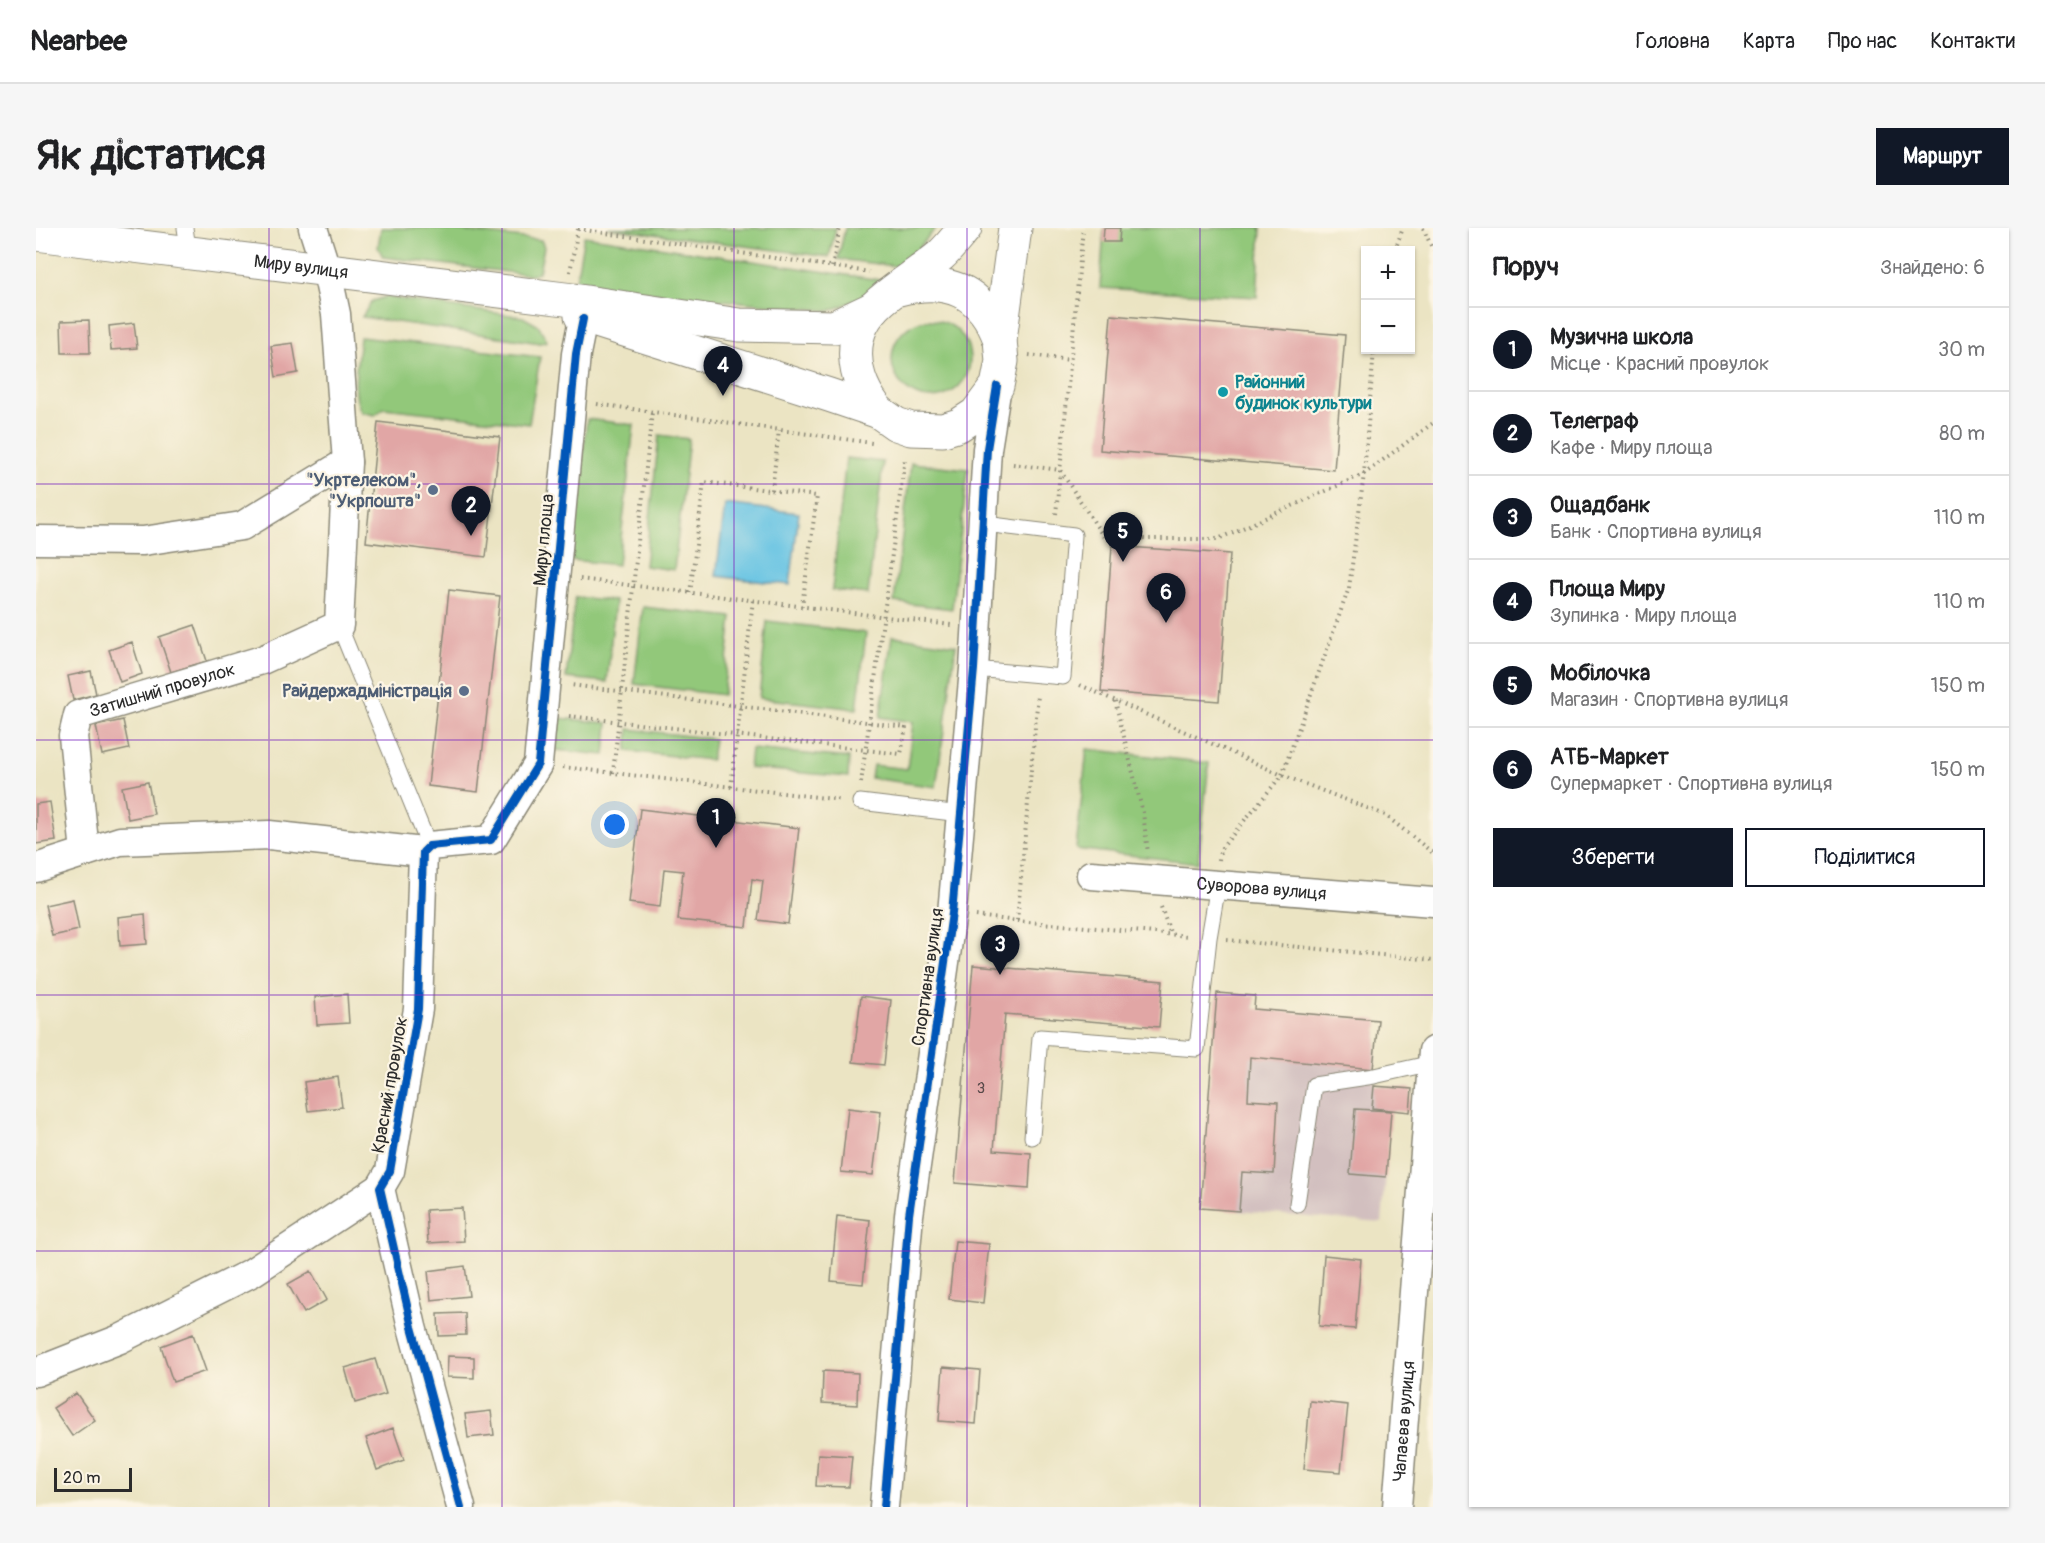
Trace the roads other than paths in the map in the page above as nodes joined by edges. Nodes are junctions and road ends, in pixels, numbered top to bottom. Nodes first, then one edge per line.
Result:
1 (313, 228) edge
2 (965, 228) edge
3 (1015, 228) edge
4 (36, 234) edge
5 (187, 241) edge
6 (327, 272) junction
7 (896, 291) junction
8 (574, 309) junction
9 (1001, 346) junction
10 (997, 386) junction
11 (879, 412) junction
12 (946, 429) junction
13 (987, 455) junction
14 (347, 462) junction
15 (985, 524) junction
16 (36, 540) edge
17 (339, 625) junction
18 (974, 669) junction
19 (860, 802) road end
20 (961, 814) junction
21 (426, 849) junction
22 (85, 852) junction
23 (36, 868) edge
24 (1091, 875) dead end
25 (1218, 885) junction
26 (1433, 902) edge
27 (1433, 1057) edge
28 (1032, 1137) dead end
29 (380, 1188) junction
30 (1297, 1204) dead end
31 (36, 1372) edge
32 (461, 1507) edge
33 (885, 1507) edge
34 (1397, 1507) edge

1 - 6 street
2 - 7 street
3 - 9 street
4 - 5 street, Миру вулиця
5 - 6 street, Миру вулиця
6 - 8 street, Миру вулиця
6 - 14 street
7 - 8 street
7 - 9 street
7 - 11 street
8 - 11 street
8 - 21 street, Миру площа
9 - 10 street
10 - 12 street
10 - 13 street, Спортивна вулиця
11 - 12 street
12 - 13 street
13 - 15 street, Спортивна вулиця
14 - 16 street
14 - 17 street
15 - 18 street, Спортивна вулиця
15 - 18 lane
17 - 21 lane
17 - 22 street, Затишний провулок
18 - 20 street, Спортивна вулиця
19 - 20 lane
20 - 33 street, Спортивна вулиця
21 - 22 street
21 - 29 street, Красний провулок
22 - 23 street
24 - 25 street, Суворова вулиця
25 - 26 street, Суворова вулиця
25 - 28 lane
27 - 30 lane
27 - 34 street, Чапаєва вулиця
29 - 31 street
29 - 32 street

